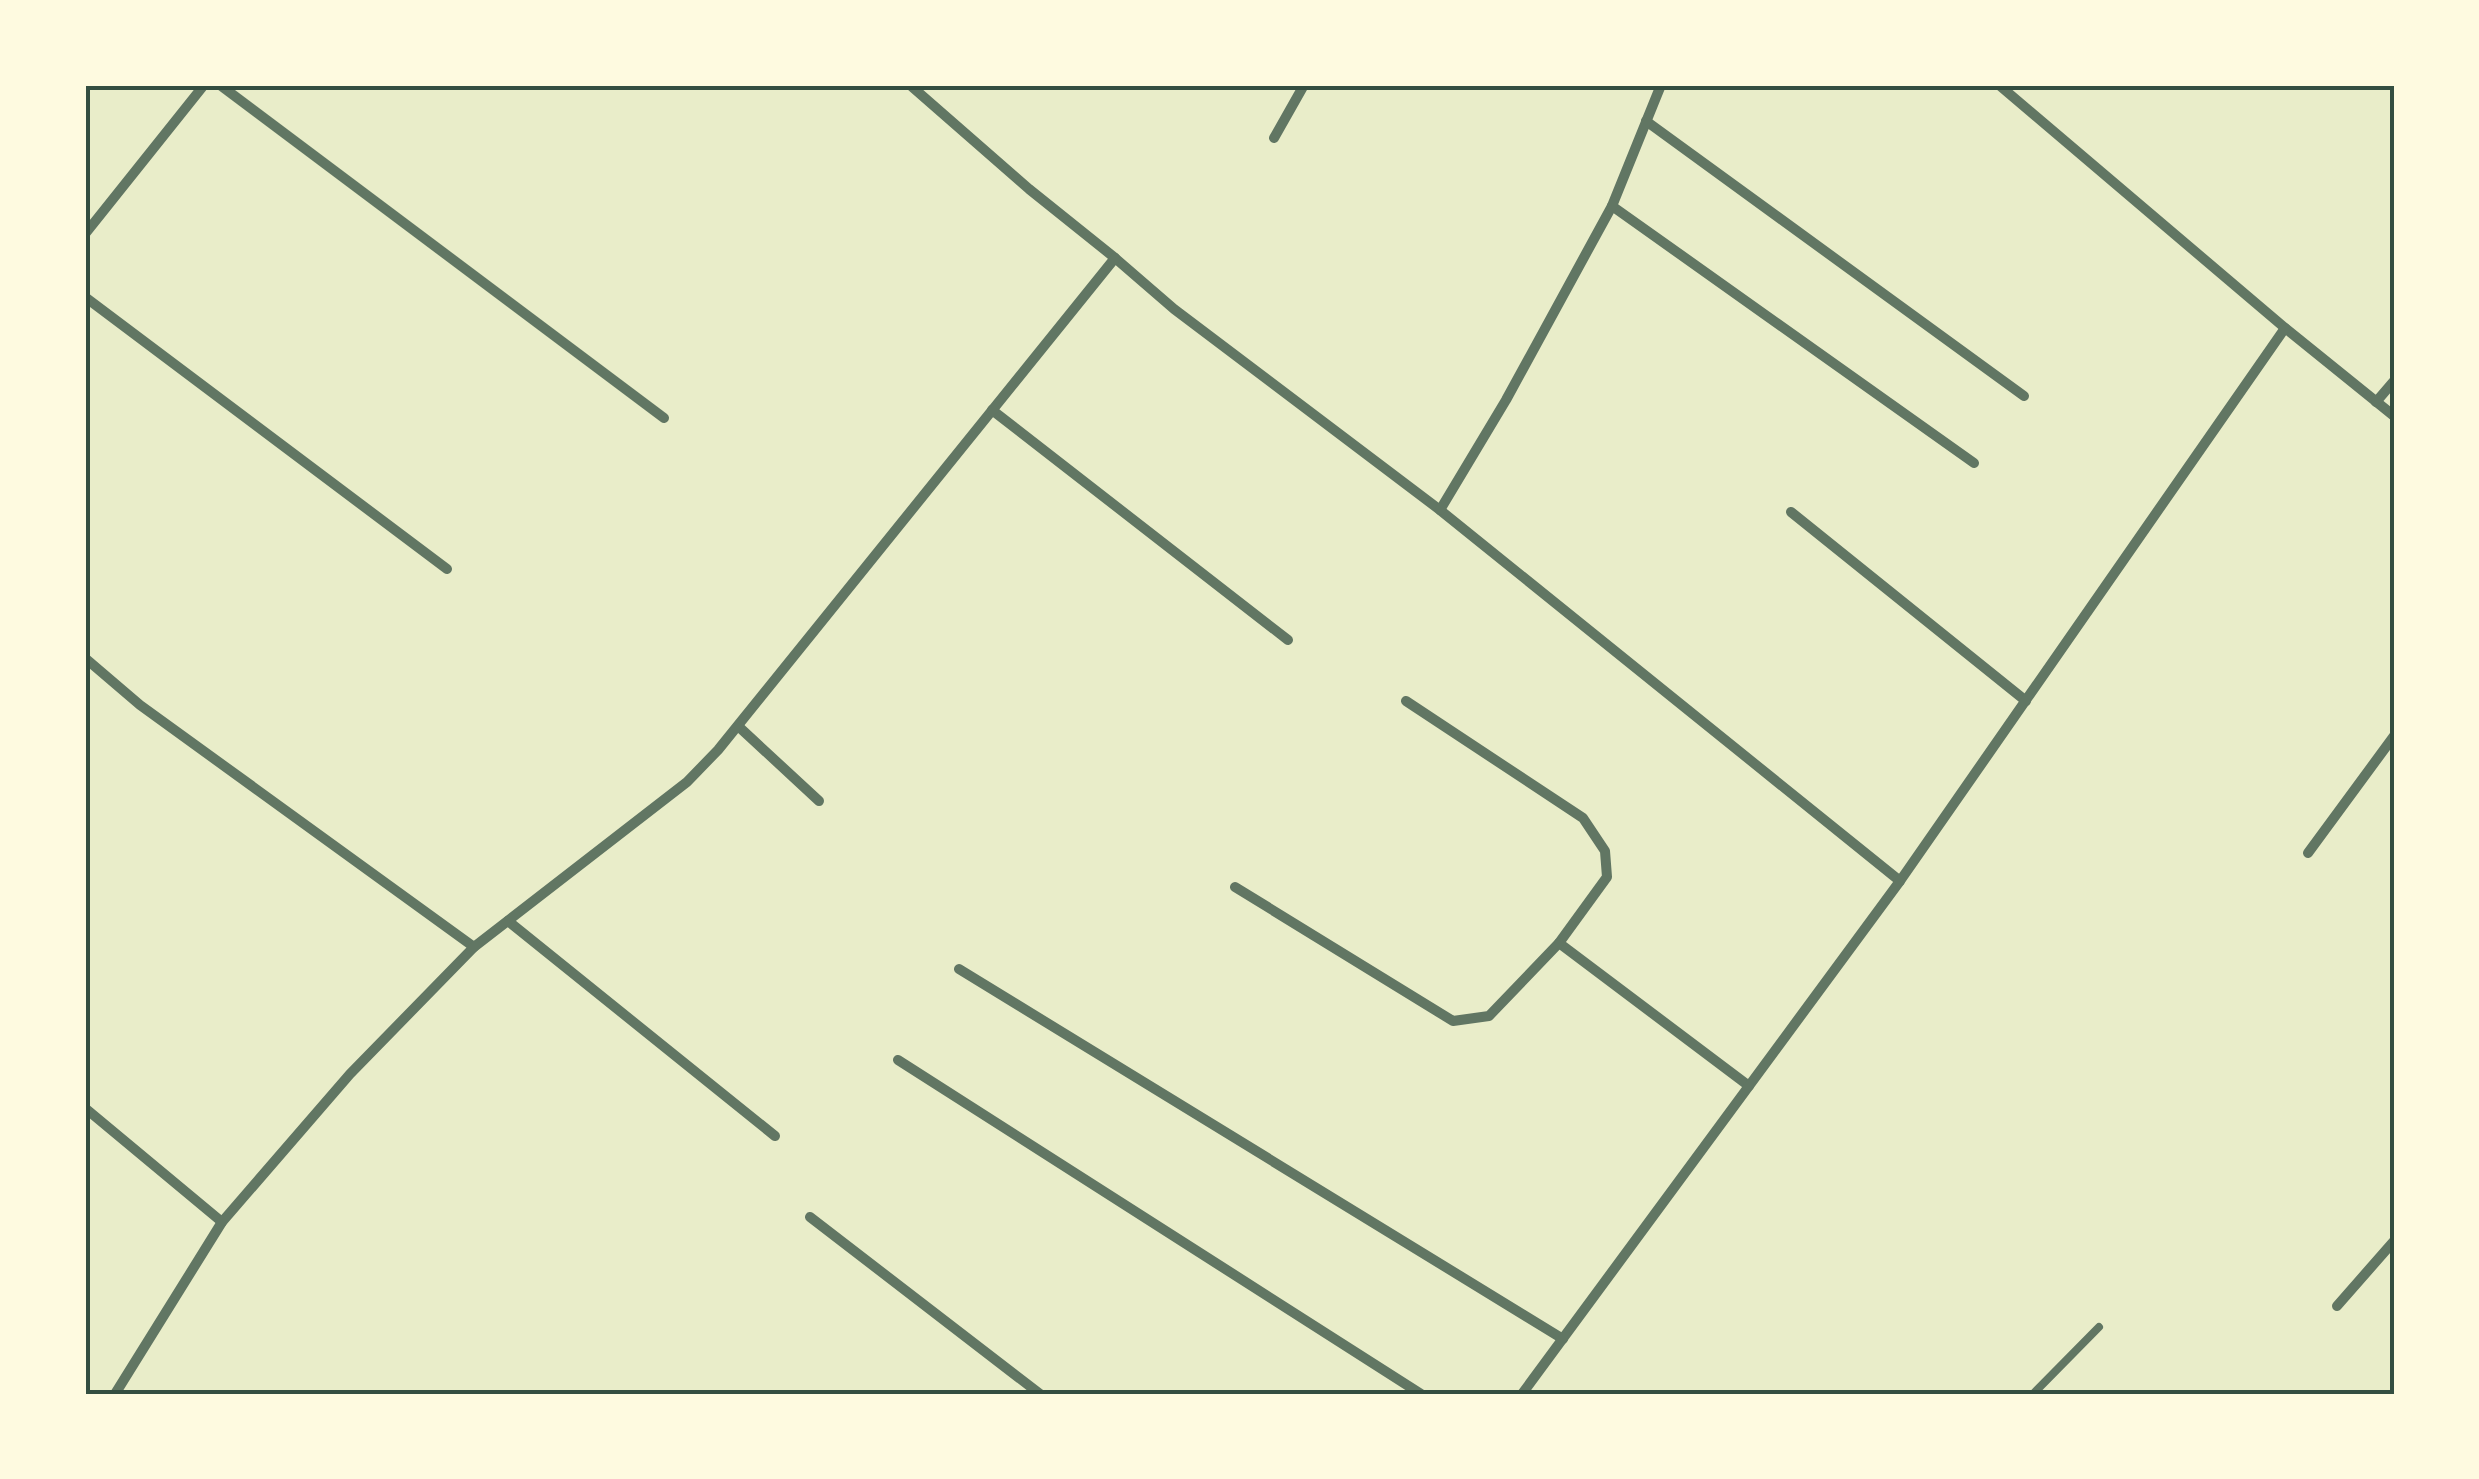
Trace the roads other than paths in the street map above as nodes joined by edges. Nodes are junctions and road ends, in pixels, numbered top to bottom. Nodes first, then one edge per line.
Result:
1 (204, 85) edge
2 (220, 85) edge
3 (910, 85) edge
4 (1304, 85) edge
5 (1661, 85) edge
6 (1999, 85) edge
7 (1646, 121) junction
8 (1274, 138) dead end
9 (1612, 206) junction
10 (85, 234) edge
11 (1115, 258) junction
12 (85, 297) edge
13 (2285, 328) junction
14 (2394, 381) edge
15 (2024, 396) dead end
16 (2376, 402) junction
17 (992, 410) junction
18 (2394, 416) edge
19 (664, 418) dead end
20 (1974, 463) dead end
21 (1440, 510) junction
22 (1790, 512) dead end
23 (447, 569) dead end
24 (1288, 640) dead end
25 (85, 658) edge
26 (2026, 700) junction
27 (1406, 701) dead end
28 (738, 726) junction
29 (2394, 736) edge
30 (819, 801) dead end
31 (2308, 852) dead end
32 (1900, 881) junction
33 (1234, 886) dead end
34 (508, 921) junction
35 (1559, 943) junction
36 (474, 946) junction
37 (959, 969) dead end
38 (898, 1060) dead end
39 (1750, 1086) junction
40 (85, 1108) edge
41 (775, 1136) dead end
42 (810, 1217) dead end
43 (222, 1222) junction
44 (2394, 1241) edge
45 (2337, 1306) dead end
46 (2099, 1327) dead end
47 (1563, 1339) junction
48 (115, 1394) edge
49 (1040, 1394) edge
50 (1420, 1394) edge
51 (1522, 1394) edge
52 (2033, 1394) edge

1 - 10 street
2 - 19 street
3 - 11 street
4 - 8 street
5 - 7 street
6 - 13 street
7 - 9 street
7 - 15 street
9 - 20 street
9 - 21 street
11 - 17 street
11 - 21 street
12 - 23 street
13 - 16 street
13 - 26 street
14 - 16 street
16 - 18 street
17 - 24 street
17 - 28 street
21 - 32 street
22 - 26 street
25 - 36 street
26 - 32 street
27 - 35 street
28 - 30 street
28 - 34 street
29 - 31 street
32 - 39 street
33 - 35 street
34 - 36 street
34 - 41 street
35 - 39 street
36 - 43 street
37 - 47 street
38 - 50 street
39 - 47 street
40 - 43 street
42 - 49 street
43 - 48 street
44 - 45 street
46 - 52 lane
47 - 51 street

